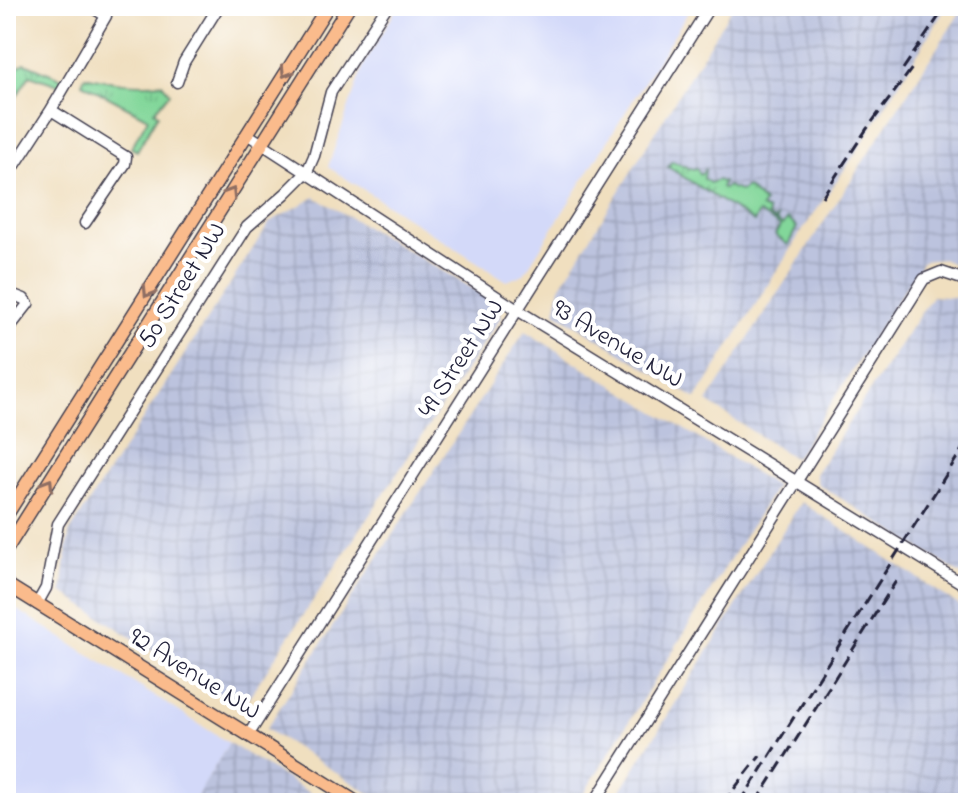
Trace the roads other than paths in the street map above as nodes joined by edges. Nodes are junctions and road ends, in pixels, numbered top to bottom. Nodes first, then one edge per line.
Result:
1 (11, 6) edge
2 (90, 6) edge
3 (219, 6) edge
4 (328, 6) edge
5 (349, 6) edge
6 (387, 6) edge
7 (710, 6) edge
8 (6, 14) edge
9 (177, 82) dead end
10 (51, 110) junction
11 (247, 134) junction
12 (262, 144) junction
13 (307, 172) junction
14 (6, 179) edge
15 (85, 223) dead end
16 (968, 281) edge
17 (6, 292) edge
18 (519, 311) junction
19 (6, 332) edge
20 (796, 480) junction
21 (6, 516) edge
22 (6, 550) edge
23 (6, 584) edge
24 (968, 587) edge
25 (6, 595) edge
26 (33, 602) junction
27 (249, 734) junction
28 (358, 803) edge
29 (594, 803) edge

1 - 8 street
2 - 10 street
3 - 9 street
4 -> 11 main road, 50 Street NW
5 - 12 main road, 50 Street NW
6 - 13 street, 50 Street NW
7 - 18 street, 49 Street NW
10 - 14 street
10 - 15 street
11 - 12 street, 93 Avenue NW
11 -> 21 main road, 50 Street NW
12 - 13 street, 93 Avenue NW
22 -> 12 main road, 50 Street NW
13 - 18 street, 93 Avenue NW
13 - 26 street, 50 Street NW
16 - 20 street
17 - 19 street
18 - 20 street, 93 Avenue NW
18 - 27 street, 49 Street NW
20 - 24 street, 93 Avenue NW
20 - 29 street
23 - 26 main road, 92 Avenue NW
25 - 26 main road
26 - 27 main road, 92 Avenue NW
27 - 28 main road, 92 Avenue NW

